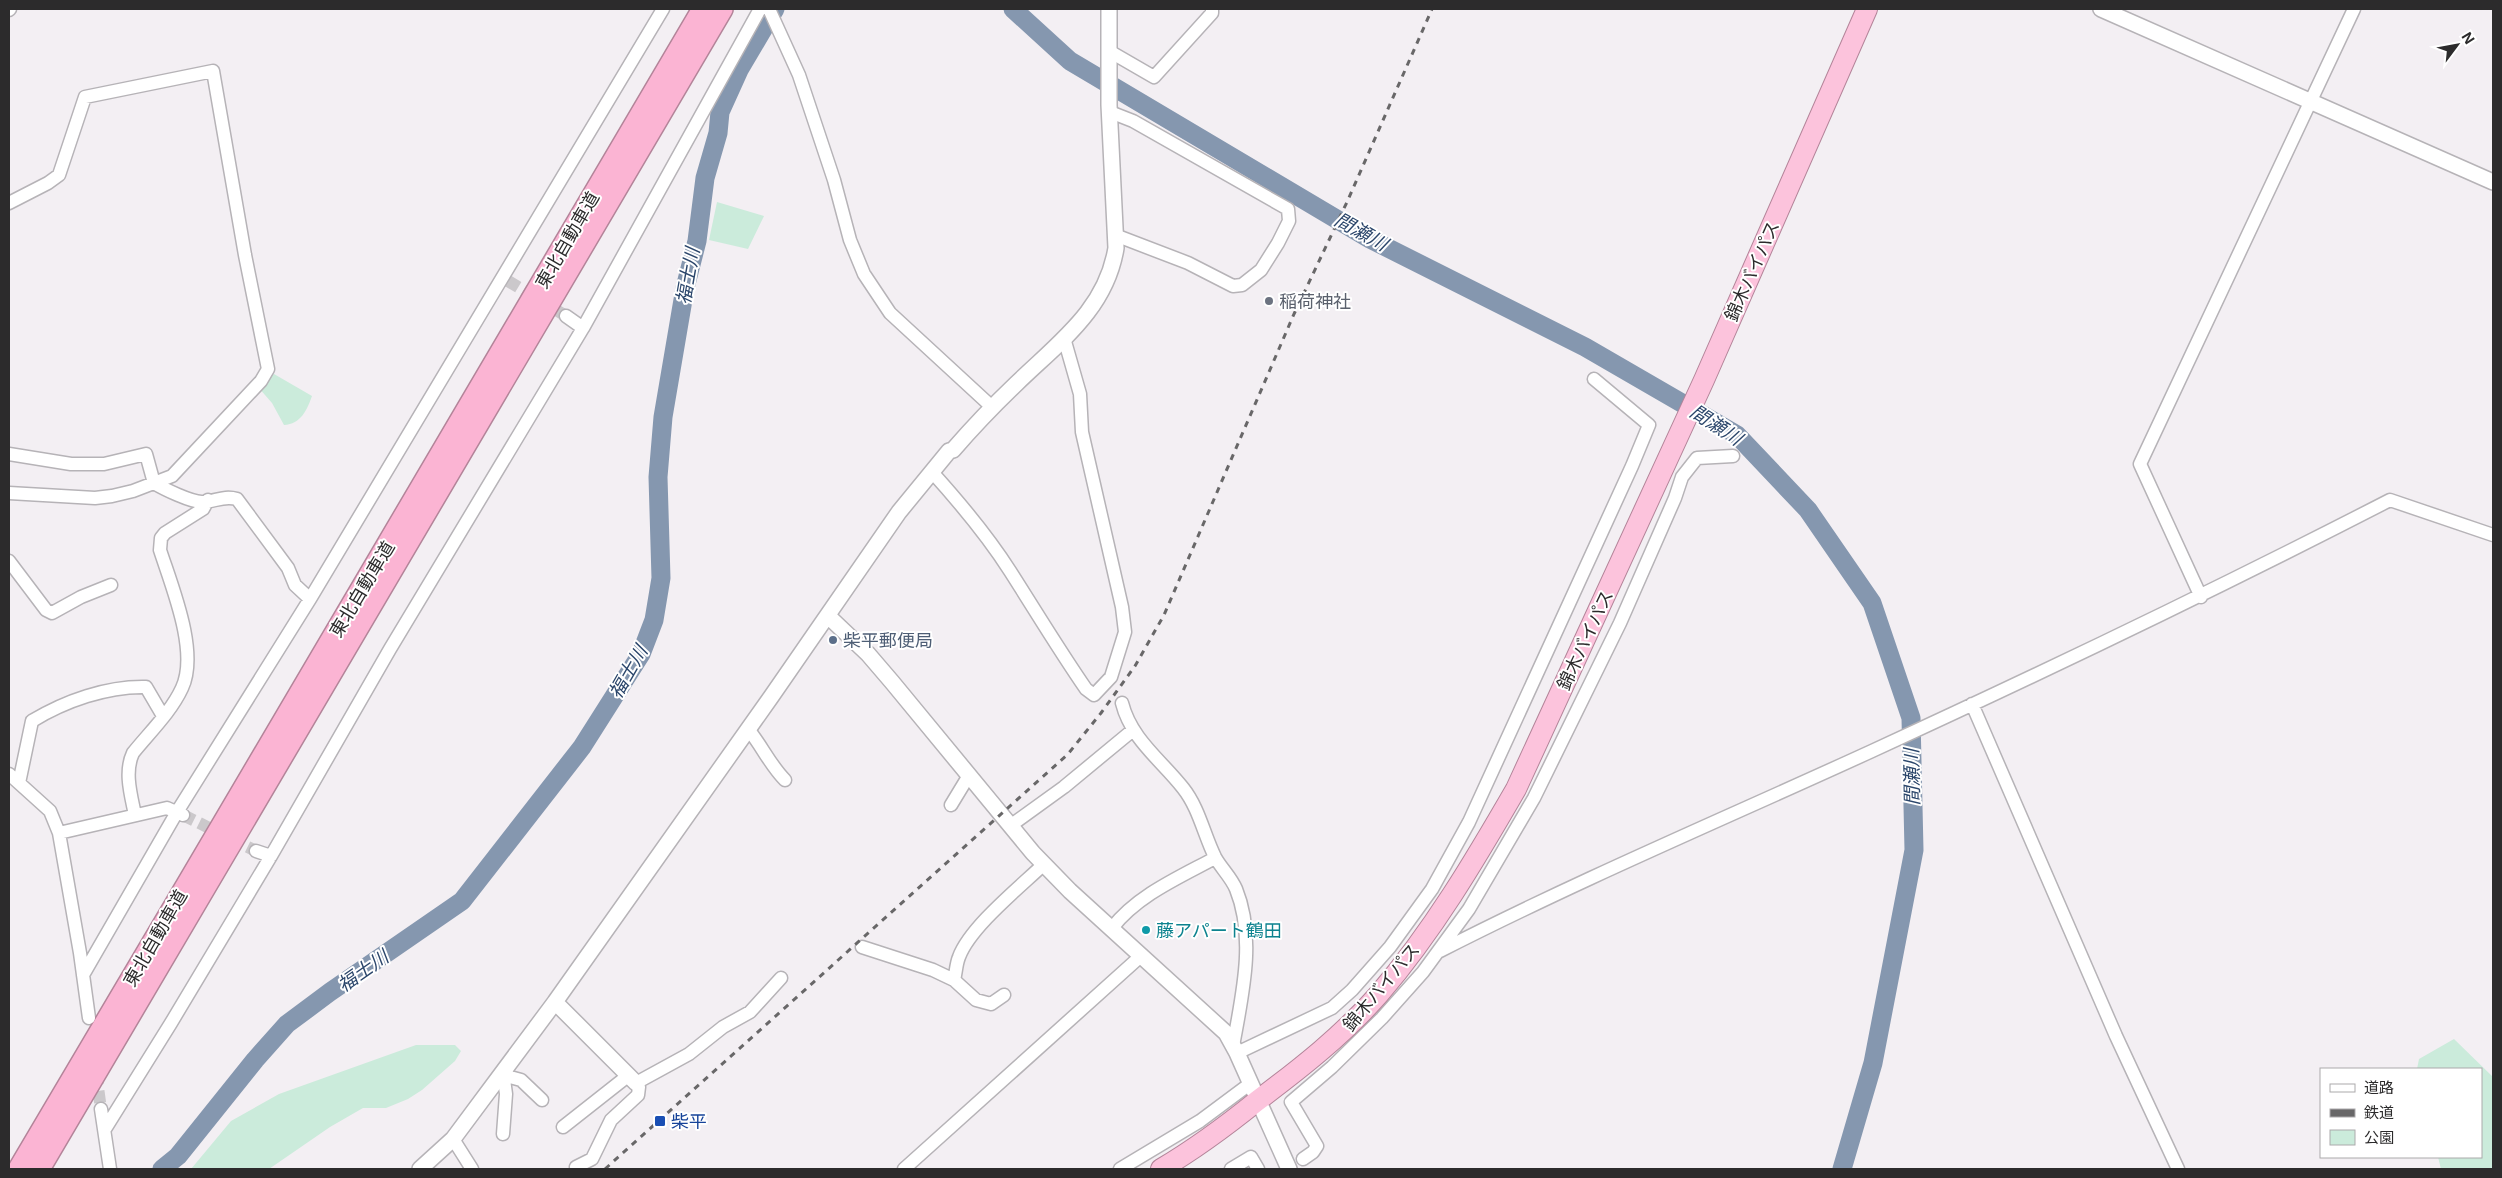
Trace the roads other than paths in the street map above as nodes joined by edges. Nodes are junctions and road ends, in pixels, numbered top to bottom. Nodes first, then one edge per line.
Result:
1 (663, 9) edge
2 (702, 9) edge
3 (722, 9) edge
4 (760, 9) edge
5 (769, 9) edge
6 (1109, 9) edge
7 (1212, 9) edge
8 (1868, 9) edge
9 (2101, 9) edge
10 (2354, 9) edge
11 (1108, 57) junction
12 (2310, 101) junction
13 (1110, 109) junction
14 (2493, 182) edge
15 (9, 203) edge
16 (1115, 235) junction
17 (566, 316) tunnel mouth
18 (583, 328) junction
19 (1064, 338) junction
20 (1594, 379) dead end
21 (992, 406) junction
22 (9, 454) edge
23 (1733, 456) dead end
24 (932, 472) junction
25 (154, 483) junction
26 (9, 493) edge
27 (208, 500) junction
28 (2493, 535) edge
29 (9, 561) edge
30 (111, 585) dead end
31 (2201, 597) junction
32 (310, 599) junction
33 (828, 616) junction
34 (1122, 703) dead end
35 (1972, 704) junction
36 (163, 716) junction
37 (748, 730) junction
38 (1133, 730) junction
39 (9, 774) edge
40 (968, 777) junction
41 (785, 780) dead end
42 (19, 782) junction
43 (951, 805) dead end
44 (180, 813) junction
45 (135, 815) junction
46 (1010, 826) junction
47 (59, 833) junction
48 (256, 851) tunnel mouth
49 (272, 856) junction
50 (1215, 858) junction
51 (1044, 864) junction
52 (1112, 928) junction
53 (862, 947) dead end
54 (1440, 950) junction
55 (1142, 955) junction
56 (83, 975) junction
57 (780, 978) dead end
58 (954, 980) junction
59 (1004, 995) dead end
60 (555, 1002) junction
61 (89, 1018) dead end
62 (1235, 1050) junction
63 (503, 1072) junction
64 (633, 1079) junction
65 (1255, 1092) junction
66 (542, 1100) dead end
67 (101, 1109) tunnel mouth
68 (563, 1127) dead end
69 (105, 1129) junction
70 (503, 1134) dead end
71 (453, 1139) junction
72 (1303, 1159) dead end
73 (576, 1167) dead end
74 (20, 1169) edge
75 (39, 1169) edge
76 (110, 1169) edge
77 (420, 1169) edge
78 (472, 1169) edge
79 (904, 1169) edge
80 (1120, 1169) edge
81 (1161, 1169) edge
82 (1231, 1169) edge
83 (1258, 1169) edge
84 (1289, 1169) edge
85 (2178, 1169) edge

1 - 32 street
2 - 74 highway, 東北自動車道
3 - 75 highway, 東北自動車道
4 - 18 street
5 - 21 street
6 - 11 street
7 - 11 street
8 - 65 highway, 錦木バイパス
9 - 12 street
10 - 12 street
11 - 13 street
12 - 14 street
12 - 31 street
13 - 16 street
13 - 16 street
15 - 25 street
16 - 19 street
17 - 18 street
18 - 49 street
19 - 21 street
19 - 24 street
20 - 62 street
21 - 24 street
22 - 25 street
23 - 54 street
24 - 33 street
25 - 26 street
25 - 27 street
27 - 32 street
27 - 36 street
28 - 31 street
29 - 30 street
31 - 35 street
32 - 44 street
33 - 37 street
33 - 40 street
34 - 38 street
35 - 54 street
35 - 85 street
36 - 42 street
36 - 45 street
37 - 41 street
37 - 60 street
38 - 46 street
38 - 50 street
39 - 42 street
40 - 43 street
40 - 46 street
42 - 47 street
44 - 45 street
44 - 56 street
45 - 47 street
46 - 51 street
47 - 56 street
48 - 49 street
49 - 69 street
50 - 52 street
50 - 62 street
51 - 52 street
51 - 58 street
52 - 55 street
53 - 58 street
54 - 72 street
55 - 62 street
55 - 79 street
56 - 61 street
57 - 64 street
58 - 59 street
60 - 63 street
60 - 64 street
62 - 65 street
63 - 66 street
63 - 70 street
63 - 71 street
64 - 68 street
64 - 73 street
65 - 80 street
65 - 81 highway, 錦木バイパス
65 - 84 street
67 - 69 street
69 - 76 street
71 - 77 street
71 - 78 street
82 - 83 street

